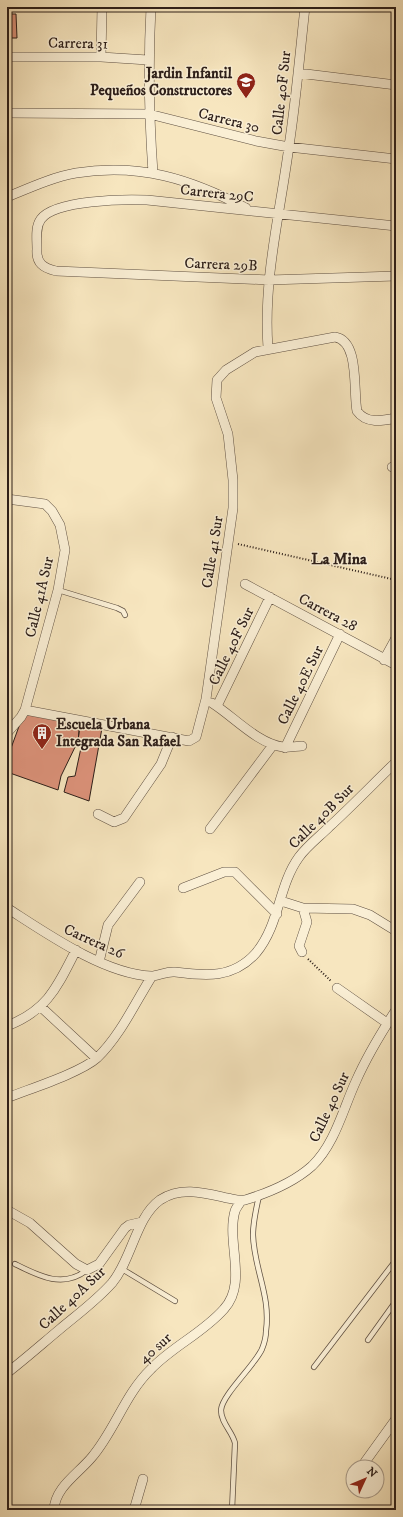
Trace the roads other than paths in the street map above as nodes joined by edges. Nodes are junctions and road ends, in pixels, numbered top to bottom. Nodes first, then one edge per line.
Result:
1 (102, 7) edge
2 (151, 7) edge
3 (305, 7) edge
4 (7, 57) edge
5 (101, 57) junction
6 (148, 60) junction
7 (298, 73) junction
8 (396, 85) edge
9 (7, 113) edge
10 (149, 114) junction
11 (289, 147) junction
12 (396, 158) edge
13 (153, 173) junction
14 (7, 197) edge
15 (251, 210) junction
16 (277, 214) junction
17 (396, 226) edge
18 (45, 268) joint
19 (396, 276) edge
20 (269, 280) junction
21 (268, 348) junction
22 (396, 418) edge
23 (7, 499) edge
24 (245, 584) dead end
25 (58, 590) junction
26 (270, 597) junction
27 (125, 615) dead end
28 (340, 634) junction
29 (396, 638) edge
30 (384, 660) junction
31 (396, 665) edge
32 (206, 699) junction
33 (217, 706) junction
34 (24, 710) junction
35 (7, 733) edge
36 (172, 737) junction
37 (273, 744) junction
38 (302, 746) dead end
39 (285, 748) junction
40 (396, 762) edge
41 (98, 814) dead end
42 (210, 829) dead end
43 (140, 882) dead end
44 (183, 888) dead end
45 (281, 901) junction
46 (7, 908) edge
47 (303, 908) junction
48 (277, 914) junction
49 (396, 931) edge
50 (76, 950) junction
51 (302, 952) road end
52 (246, 961) joint
53 (99, 962) junction
54 (152, 976) junction
55 (337, 988) road end
56 (41, 1007) junction
57 (396, 1010) edge
58 (387, 1024) junction
59 (7, 1026) edge
60 (96, 1058) junction
61 (7, 1098) edge
62 (259, 1196) junction
63 (241, 1201) junction
64 (7, 1210) edge
65 (142, 1222) junction
66 (396, 1260) edge
67 (15, 1264) dead end
68 (122, 1269) junction
69 (87, 1270) junction
70 (175, 1300) dead end
71 (396, 1301) edge
72 (368, 1340) dead end
73 (314, 1368) dead end
74 (7, 1374) edge
75 (396, 1419) edge
76 (368, 1459) edge
77 (143, 1479) dead end
78 (54, 1510) edge
79 (134, 1510) edge
80 (232, 1510) edge

1 - 5 street
2 - 6 street
3 - 7 street, Calle 40F Sur
4 - 5 street, Carrera 31
5 - 6 street, Carrera 31
6 - 10 street
7 - 8 street
7 - 11 street, Calle 40F Sur
9 - 10 street, Carrera 30
10 - 11 street, Carrera 30
10 - 13 street
11 - 12 street, Carrera 30
11 - 16 street, Calle 40F Sur
13 - 14 street
13 - 15 street
15 - 16 street, Carrera 29C
15 - 18 street, Carrera 29C
16 - 17 street, Carrera 29C
16 - 20 street, Calle 40F Sur
18 - 20 street, Carrera 29B
19 - 20 street, Carrera 29B
20 - 21 street, Calle 40F Sur
21 - 22 street
21 - 32 street, Calle 41 Sur
23 - 25 street, Calle 41A Sur
24 - 26 street, Carrera 28
25 - 27 lane
25 - 34 street, Calle 41A Sur
26 - 28 street, Carrera 28
26 - 33 street, Calle 40F Sur
28 - 30 street, Carrera 28
28 - 39 street, Calle 40E Sur
29 - 30 street
30 - 31 street, Carrera 28
32 - 33 street
32 - 36 street, Calle 41 Sur
33 - 37 street
34 - 35 street, Calle 41A Sur
34 - 36 street
36 - 41 street
37 - 39 street
37 - 42 street
38 - 39 street
40 - 45 street, Calle 40B Sur
43 - 53 street
44 - 48 street
45 - 47 street
45 - 48 street, Calle 40B Sur
46 - 50 street, Carrera 26
47 - 49 street
47 - 51 street
48 - 52 street, Calle 40B Sur
50 - 53 street, Carrera 26
50 - 56 street
52 - 54 street, Carrera 26
53 - 54 street, Carrera 26
54 - 60 street
55 - 58 street
56 - 59 street
56 - 60 street
57 - 58 street, Calle 40 Sur
58 - 62 street, Calle 40 Sur
60 - 61 street
62 - 63 street, Calle 40 Sur
62 - 80 lane
63 - 65 street, Calle 40A Sur
63 - 78 street, 40 sur
64 - 69 street
65 - 68 street, Calle 40A Sur
65 - 69 street
66 - 73 lane
67 - 69 lane
68 - 70 lane
68 - 74 street, Calle 40A Sur
71 - 72 lane
75 - 76 street
77 - 79 street

